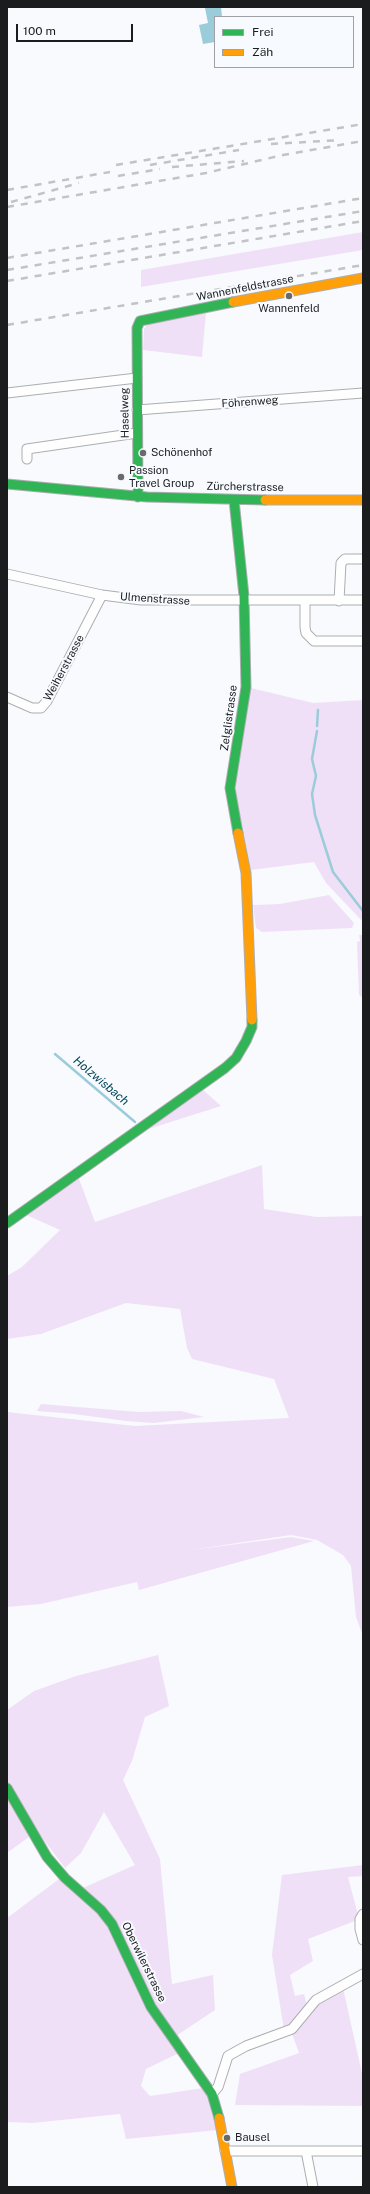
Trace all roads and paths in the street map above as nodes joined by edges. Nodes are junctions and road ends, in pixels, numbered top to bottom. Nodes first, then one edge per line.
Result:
1 (363, 278) edge
2 (137, 328) joint
3 (136, 378) junction
4 (7, 393) edge
5 (363, 393) edge
6 (137, 410) junction
7 (137, 433) junction
8 (27, 459) dead end
9 (7, 484) edge
10 (138, 496) junction
11 (234, 500) junction
12 (363, 500) edge
13 (363, 559) edge
14 (7, 574) edge
15 (102, 595) junction
16 (363, 600) edge
17 (244, 601) junction
18 (305, 601) junction
19 (339, 601) junction
20 (363, 641) edge
21 (7, 697) edge
22 (7, 1223) edge
23 (7, 1788) edge
24 (363, 1914) edge
25 (363, 1940) edge
26 (363, 1974) edge
27 (212, 2094) junction
28 (225, 2151) junction
29 (306, 2151) junction
30 (363, 2151) edge
31 (232, 2187) edge
32 (313, 2187) edge

1 - 2 street, Wannenfeldstrasse
2 - 3 street, Haselweg
3 - 4 street
3 - 6 street, Haselweg
5 - 6 street, Föhrenweg
6 - 7 street, Haselweg
7 - 8 street
7 - 10 street, Haselweg
9 - 10 street, Zürcherstrasse
10 - 11 street, Zürcherstrasse
11 - 12 street, Zürcherstrasse
11 - 17 street, Zelglistrasse
13 - 19 street
14 - 15 street, Ulmenstrasse
15 - 17 street, Ulmenstrasse
15 - 21 street, Weiherstrasse
16 - 19 street, Ulmenstrasse
17 - 18 street, Ulmenstrasse
17 - 22 street, Zelglistrasse
18 - 19 street, Ulmenstrasse
18 - 20 street
23 - 27 street, Oberwilerstrasse
24 - 25 street
26 - 27 street
27 - 28 street, Oberwilerstrasse
28 - 29 street
28 - 31 street, Oberwilerstrasse
29 - 30 street
29 - 32 street

